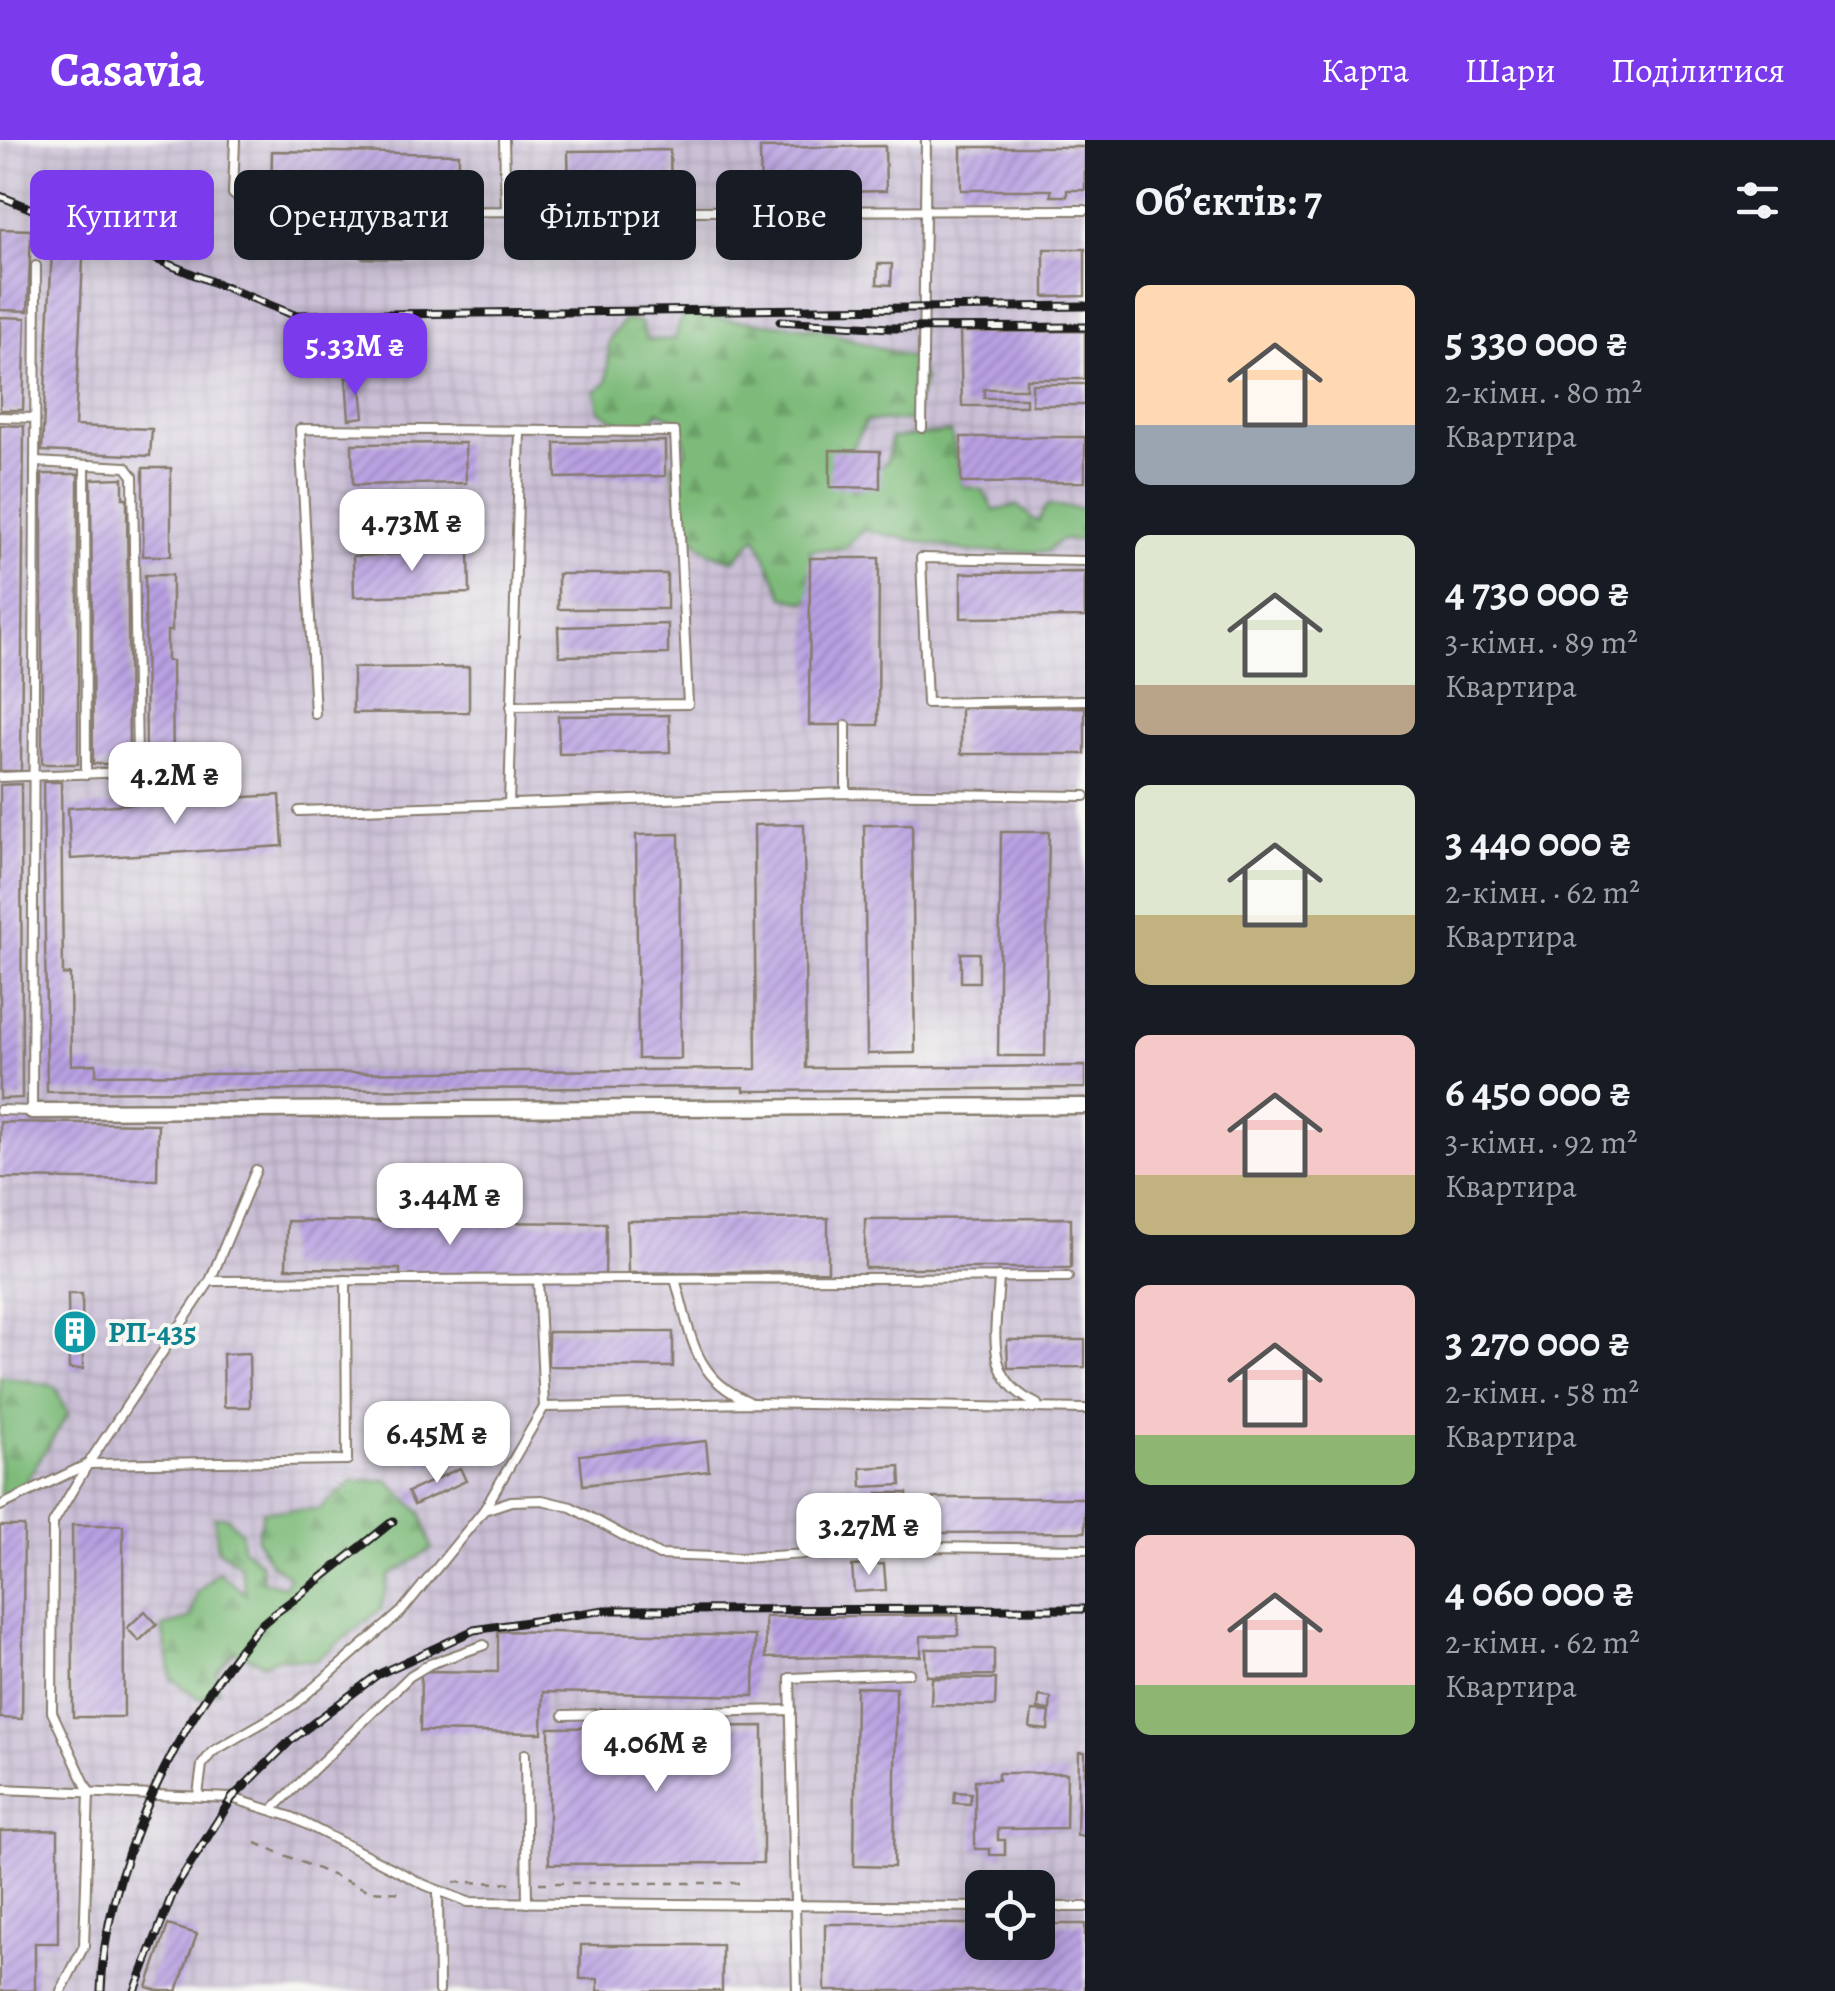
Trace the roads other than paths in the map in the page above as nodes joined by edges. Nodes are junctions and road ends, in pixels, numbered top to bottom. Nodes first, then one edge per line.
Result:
1 (235, 140) edge
2 (504, 140) edge
3 (926, 140) edge
4 (505, 170) edge
5 (926, 210) junction
6 (1085, 210) edge
7 (504, 211) edge
8 (696, 211) edge
9 (36, 266) dead end
10 (0, 417) edge
11 (35, 418) junction
12 (922, 428) dead end
13 (520, 431) junction
14 (35, 462) junction
15 (84, 465) junction
16 (1085, 560) edge
17 (1085, 700) edge
18 (511, 706) junction
19 (315, 714) dead end
20 (846, 725) dead end
21 (86, 774) junction
22 (33, 776) junction
23 (0, 777) edge
24 (846, 793) junction
25 (1085, 796) edge
26 (508, 804) junction
27 (299, 811) dead end
28 (1085, 1106) edge
29 (0, 1110) edge
30 (32, 1111) junction
31 (256, 1170) dead end
32 (999, 1277) junction
33 (1068, 1277) dead end
34 (538, 1279) junction
35 (675, 1279) junction
36 (346, 1280) junction
37 (210, 1281) junction
38 (752, 1403) junction
39 (1041, 1406) junction
40 (544, 1408) junction
41 (1085, 1409) edge
42 (88, 1464) junction
43 (0, 1506) edge
44 (484, 1510) junction
45 (1085, 1549) edge
46 (484, 1645) dead end
47 (909, 1673) dead end
48 (791, 1710) junction
49 (564, 1716) dead end
50 (525, 1754) dead end
51 (0, 1789) edge
52 (88, 1792) junction
53 (198, 1795) junction
54 (273, 1808) junction
55 (439, 1887) junction
56 (527, 1903) junction
57 (794, 1906) junction
58 (965, 1907) edge
59 (1055, 1907) edge
60 (1085, 1907) edge
61 (62, 1991) edge
62 (440, 1991) edge
63 (797, 1991) edge

1 - 7 lane
2 - 4 lane
3 - 5 lane
5 - 6 lane
5 - 8 lane
5 - 12 lane
9 - 11 lane
10 - 11 lane
11 - 14 lane
13 - 18 lane
13 - 18 lane
13 - 19 lane
14 - 15 lane
14 - 22 lane
15 - 21 lane
15 - 21 lane
16 - 17 lane
18 - 26 lane
20 - 24 lane
21 - 22 lane
22 - 23 lane
22 - 30 lane
24 - 25 lane
24 - 26 lane
26 - 27 lane
28 - 30 street
29 - 30 lane
31 - 37 lane
32 - 33 lane
32 - 35 lane
32 - 39 lane
34 - 35 lane
34 - 36 lane
34 - 40 lane
35 - 38 lane
36 - 37 lane
36 - 42 lane
37 - 42 lane
38 - 39 lane
38 - 40 lane
39 - 41 lane
40 - 44 lane
42 - 43 lane
42 - 52 lane
44 - 45 lane
44 - 53 lane
46 - 54 lane
47 - 48 lane
48 - 49 lane
48 - 57 lane
50 - 56 lane
51 - 52 lane
52 - 53 lane
52 - 61 lane
53 - 54 lane
54 - 55 lane
55 - 56 lane
55 - 62 lane
56 - 57 lane
57 - 58 lane
57 - 63 lane
59 - 60 lane

